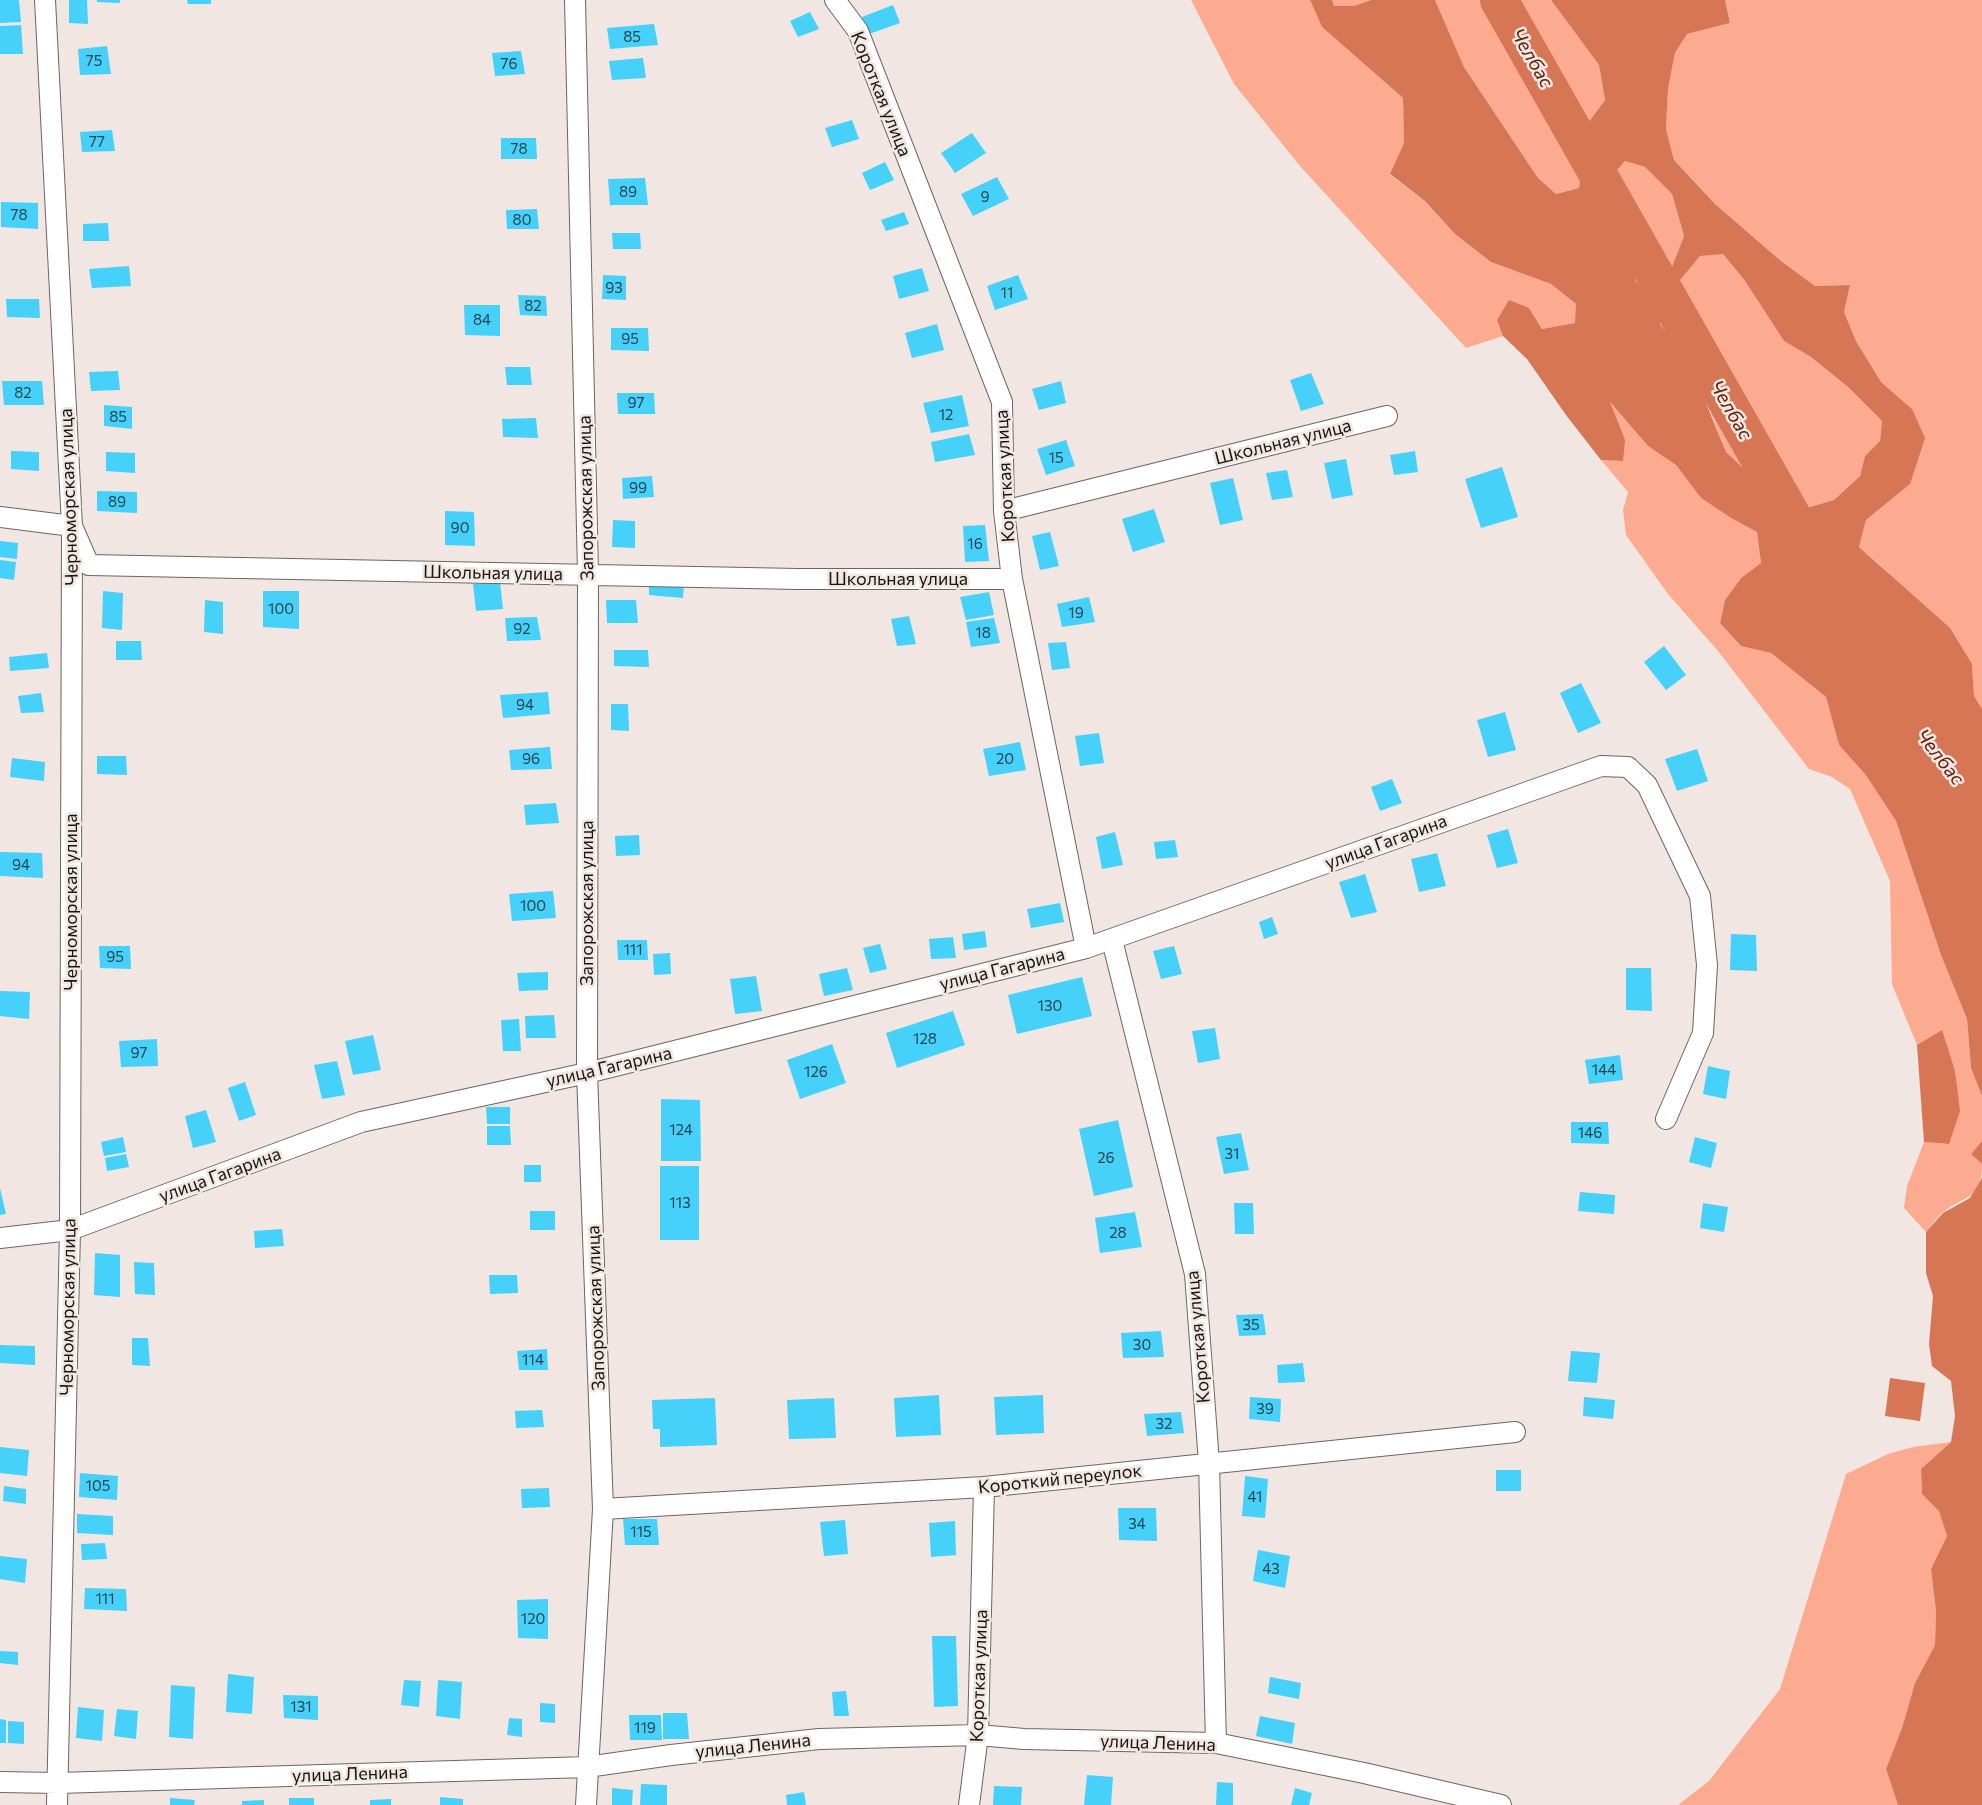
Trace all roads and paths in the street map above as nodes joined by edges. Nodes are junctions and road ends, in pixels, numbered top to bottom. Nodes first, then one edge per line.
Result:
1 (45, 0) edge
2 (576, 0) edge
3 (835, 0) edge
4 (1387, 416) dead end
5 (1004, 511) junction
6 (0, 516) edge
7 (72, 526) junction
8 (588, 574) junction
9 (1012, 579) junction
10 (1112, 940) junction
11 (1086, 948) junction
12 (587, 1073) junction
13 (1666, 1119) dead end
14 (70, 1230) junction
15 (0, 1238) edge
16 (1516, 1432) dead end
17 (1209, 1463) junction
18 (984, 1487) junction
19 (603, 1509) junction
20 (978, 1735) junction
21 (1216, 1743) junction
22 (587, 1767) junction
23 (0, 1782) edge
24 (58, 1782) junction
25 (57, 1805) edge
26 (586, 1805) edge
27 (969, 1805) edge
28 (1501, 1805) edge

1 - 7 street, Черноморская улица
2 - 8 street, Запорожская улица
3 - 5 street, Короткая улица
4 - 5 street, Школьная улица
5 - 9 street, Короткая улица
6 - 7 street
7 - 8 street, Школьная улица
7 - 14 street, Черноморская улица
8 - 9 street, Школьная улица
8 - 12 street, Запорожская улица
9 - 11 street, Короткая улица
10 - 11 street, улица Гагарина
10 - 13 street, улица Гагарина
10 - 17 street, Короткая улица
11 - 12 street, улица Гагарина
12 - 14 street, улица Гагарина
12 - 19 street, Запорожская улица
14 - 15 street, улица Гагарина
14 - 24 street, Черноморская улица
16 - 17 street, Короткий переулок
17 - 18 street, Короткий переулок
17 - 21 street, Короткая улица
18 - 19 street, Короткий переулок
18 - 20 street, Короткая улица
19 - 22 street, Запорожская улица
20 - 21 street, улица Ленина
20 - 22 street, улица Ленина
20 - 27 street, Короткая улица
21 - 28 street, улица Ленина
22 - 24 street, улица Ленина
22 - 26 street, Запорожская улица
23 - 24 street, улица Ленина
24 - 25 street, Черноморская улица

